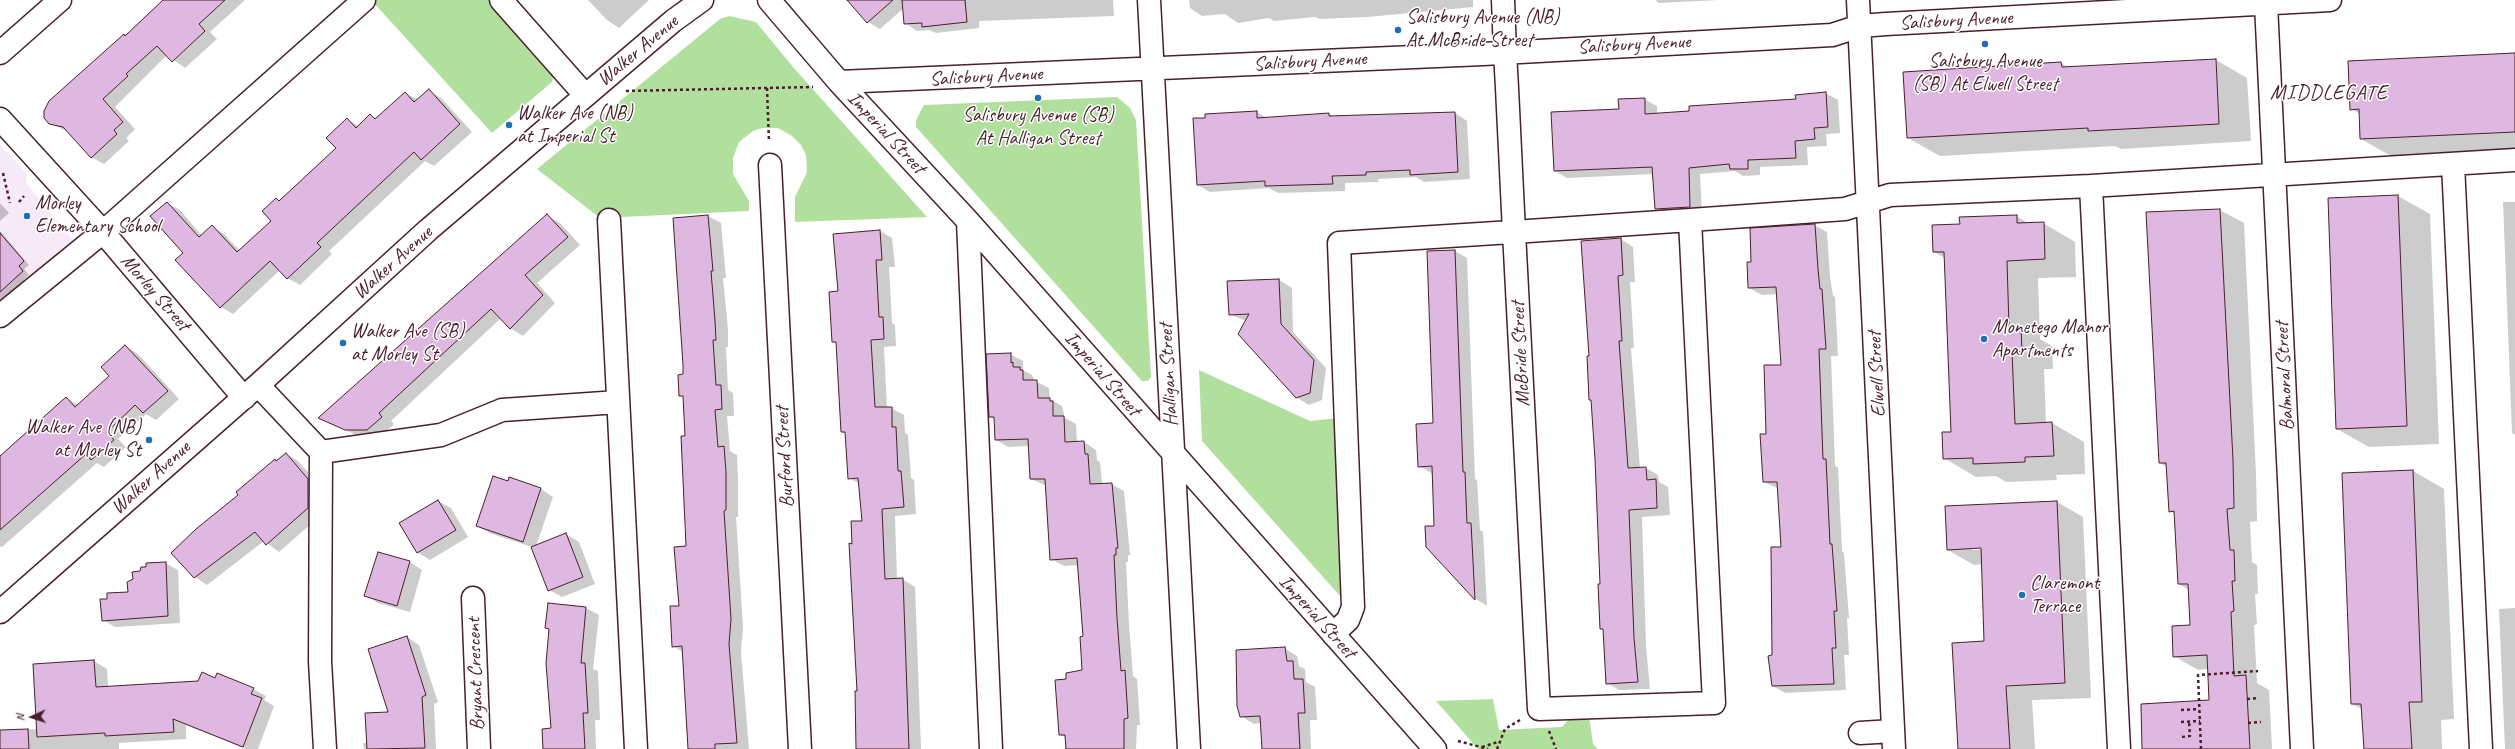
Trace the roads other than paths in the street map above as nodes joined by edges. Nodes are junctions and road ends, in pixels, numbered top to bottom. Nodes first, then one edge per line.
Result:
1 (60, 0) edge
2 (364, 0) edge
3 (501, 0) edge
4 (702, 0) edge
5 (769, 0) edge
6 (1149, 0) edge
7 (1503, 0) edge
8 (1858, 0) edge
9 (2330, 0) edge
10 (2266, 4) junction
11 (2067, 8) edge
12 (1860, 26) junction
13 (1504, 52) junction
14 (0, 53) edge
15 (1153, 69) junction
16 (839, 82) junction
17 (585, 95) junction
18 (0, 119) edge
19 (2515, 160) edge
20 (2453, 164) junction
21 (770, 165) road end
22 (2275, 174) junction
23 (2091, 186) junction
24 (1869, 202) junction
25 (609, 220) dead end
26 (1690, 220) junction
27 (968, 221) junction
28 (102, 232) junction
29 (1514, 232) junction
30 (0, 316) edge
31 (251, 392) junction
32 (618, 402) junction
33 (321, 452) junction
34 (1173, 456) junction
35 (473, 598) dead end
36 (0, 612) edge
37 (1333, 634) junction
38 (1860, 733) dead end
39 (1893, 740) edge
40 (325, 749) edge
41 (479, 749) edge
42 (636, 749) edge
43 (800, 749) edge
44 (991, 749) edge
45 (1189, 749) edge
46 (1435, 749) edge
47 (2119, 749) edge
48 (2302, 749) edge
49 (2481, 749) edge

1 - 14 street
2 - 28 street
3 - 17 street
4 - 17 street, Walker Avenue
5 - 16 street, Imperial Street
6 - 15 street, Halligan Street
7 - 13 street, McBride Street
8 - 12 street, Elwell Street
9 - 10 street, Salisbury Avenue
10 - 11 street, Salisbury Avenue
10 - 22 street, Balmoral Street
11 - 12 street, Salisbury Avenue
12 - 13 street, Salisbury Avenue
12 - 24 street, Elwell Street
13 - 15 street, Salisbury Avenue
13 - 29 street, McBride Street
15 - 16 street, Salisbury Avenue
15 - 34 street, Halligan Street
16 - 27 street, Imperial Street
17 - 31 street, Walker Avenue
18 - 28 street, Morley Street
19 - 20 street
20 - 22 street
20 - 49 street
21 - 43 street, Burford Street
22 - 23 street
22 - 48 street, Balmoral Street
23 - 24 street
23 - 47 street
24 - 26 street
24 - 39 street, Elwell Street
25 - 32 street
26 - 29 street
26 - 29 street, McBride Street
27 - 34 street, Imperial Street
27 - 44 street
28 - 30 street
28 - 31 street, Morley Street
29 - 37 street
31 - 33 street, Morley Street
31 - 36 street, Walker Avenue
32 - 33 street
32 - 42 street
33 - 40 street
34 - 37 street, Imperial Street
34 - 45 street, Halligan Street
35 - 41 street, Bryant Crescent
37 - 46 street, Imperial Street
38 - 39 street

